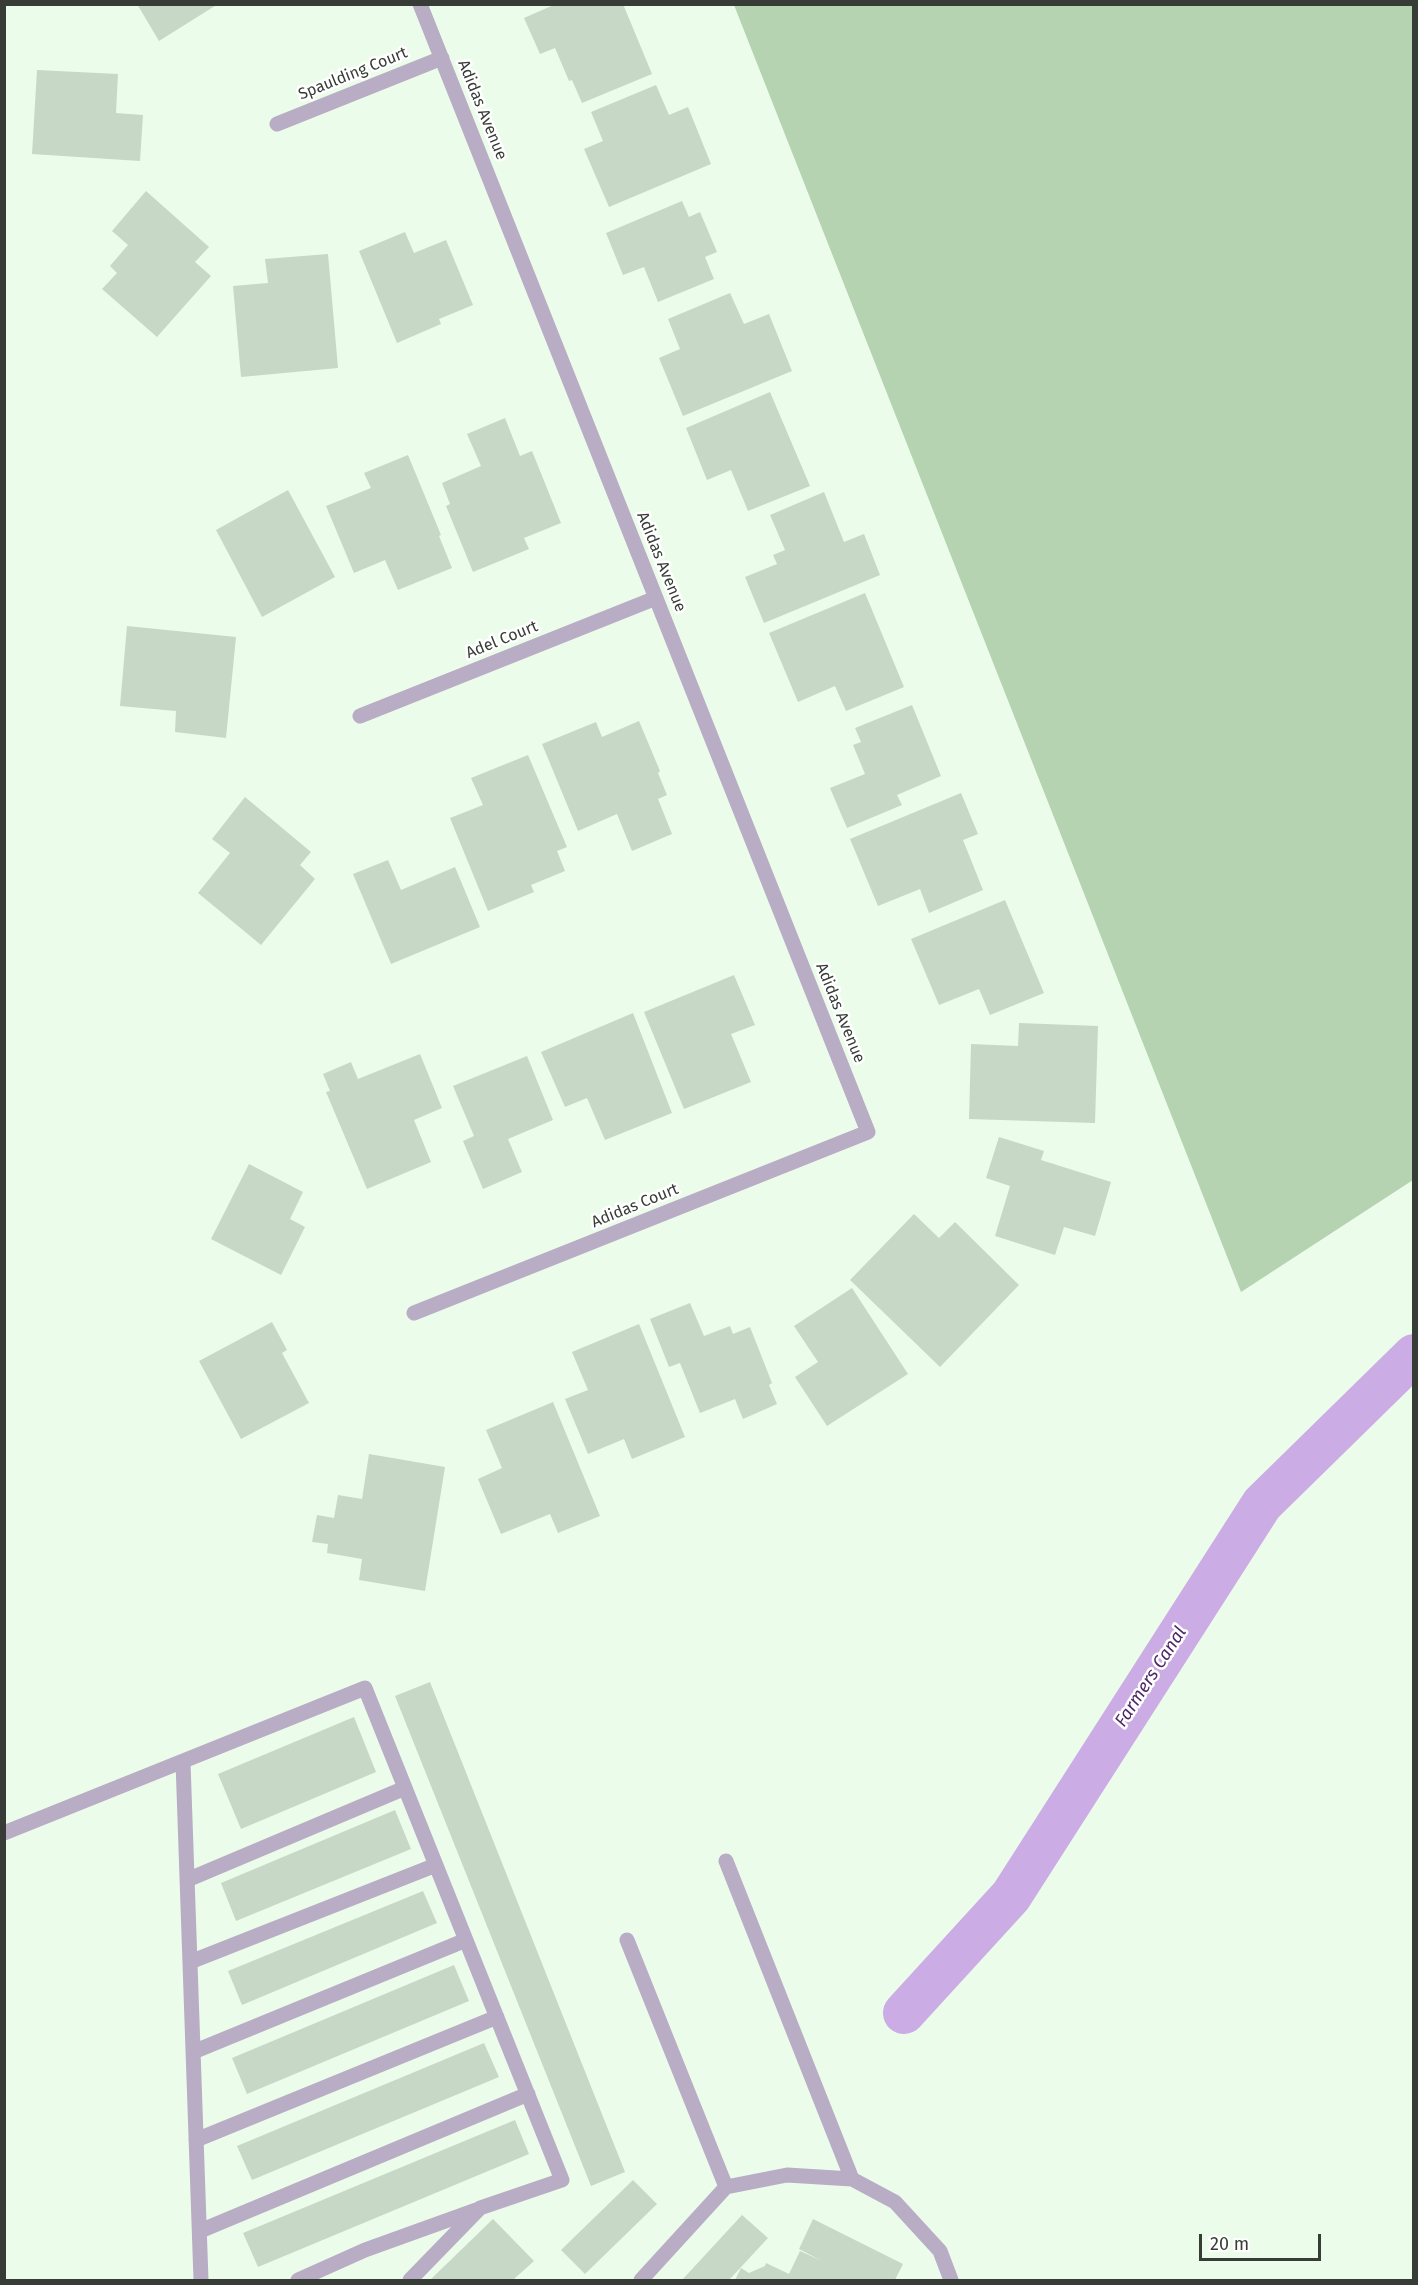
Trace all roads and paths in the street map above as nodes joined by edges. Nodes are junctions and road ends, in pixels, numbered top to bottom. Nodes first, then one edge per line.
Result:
1 (420, 4) edge
2 (442, 58) junction
3 (277, 124) dead end
4 (656, 598) junction
5 (360, 716) dead end
6 (868, 1132) joint
7 (414, 1313) dead end
8 (183, 1762) junction
9 (405, 1788) junction
10 (4, 1833) edge
11 (726, 1861) dead end
12 (436, 1866) junction
13 (187, 1880) junction
14 (466, 1940) junction
15 (627, 1940) dead end
16 (190, 1962) junction
17 (497, 2017) junction
18 (193, 2052) junction
19 (528, 2094) junction
20 (196, 2140) junction
21 (852, 2179) junction
22 (726, 2187) junction
23 (480, 2208) junction
24 (200, 2231) junction
25 (201, 2280) edge
26 (298, 2280) edge
27 (410, 2280) edge
28 (641, 2280) edge
29 (951, 2280) edge

1 - 2 street, Adidas Avenue
2 - 3 street, Spaulding Court
2 - 4 street, Adidas Avenue
4 - 5 street, Adel Court
4 - 6 street, Adidas Avenue
6 - 7 street, Adidas Court
8 - 9 street
8 - 10 street
8 - 13 street
9 - 12 street
9 - 13 street
11 - 21 street
12 - 14 street
12 - 16 street
13 - 16 street
14 - 17 street
14 - 18 street
15 - 22 street
16 - 18 street
17 - 19 street
17 - 20 street
18 - 20 street
19 - 23 street
19 - 24 street
20 - 24 street
21 - 22 street
21 - 29 street
22 - 28 street
23 - 26 street
23 - 27 street
24 - 25 street

